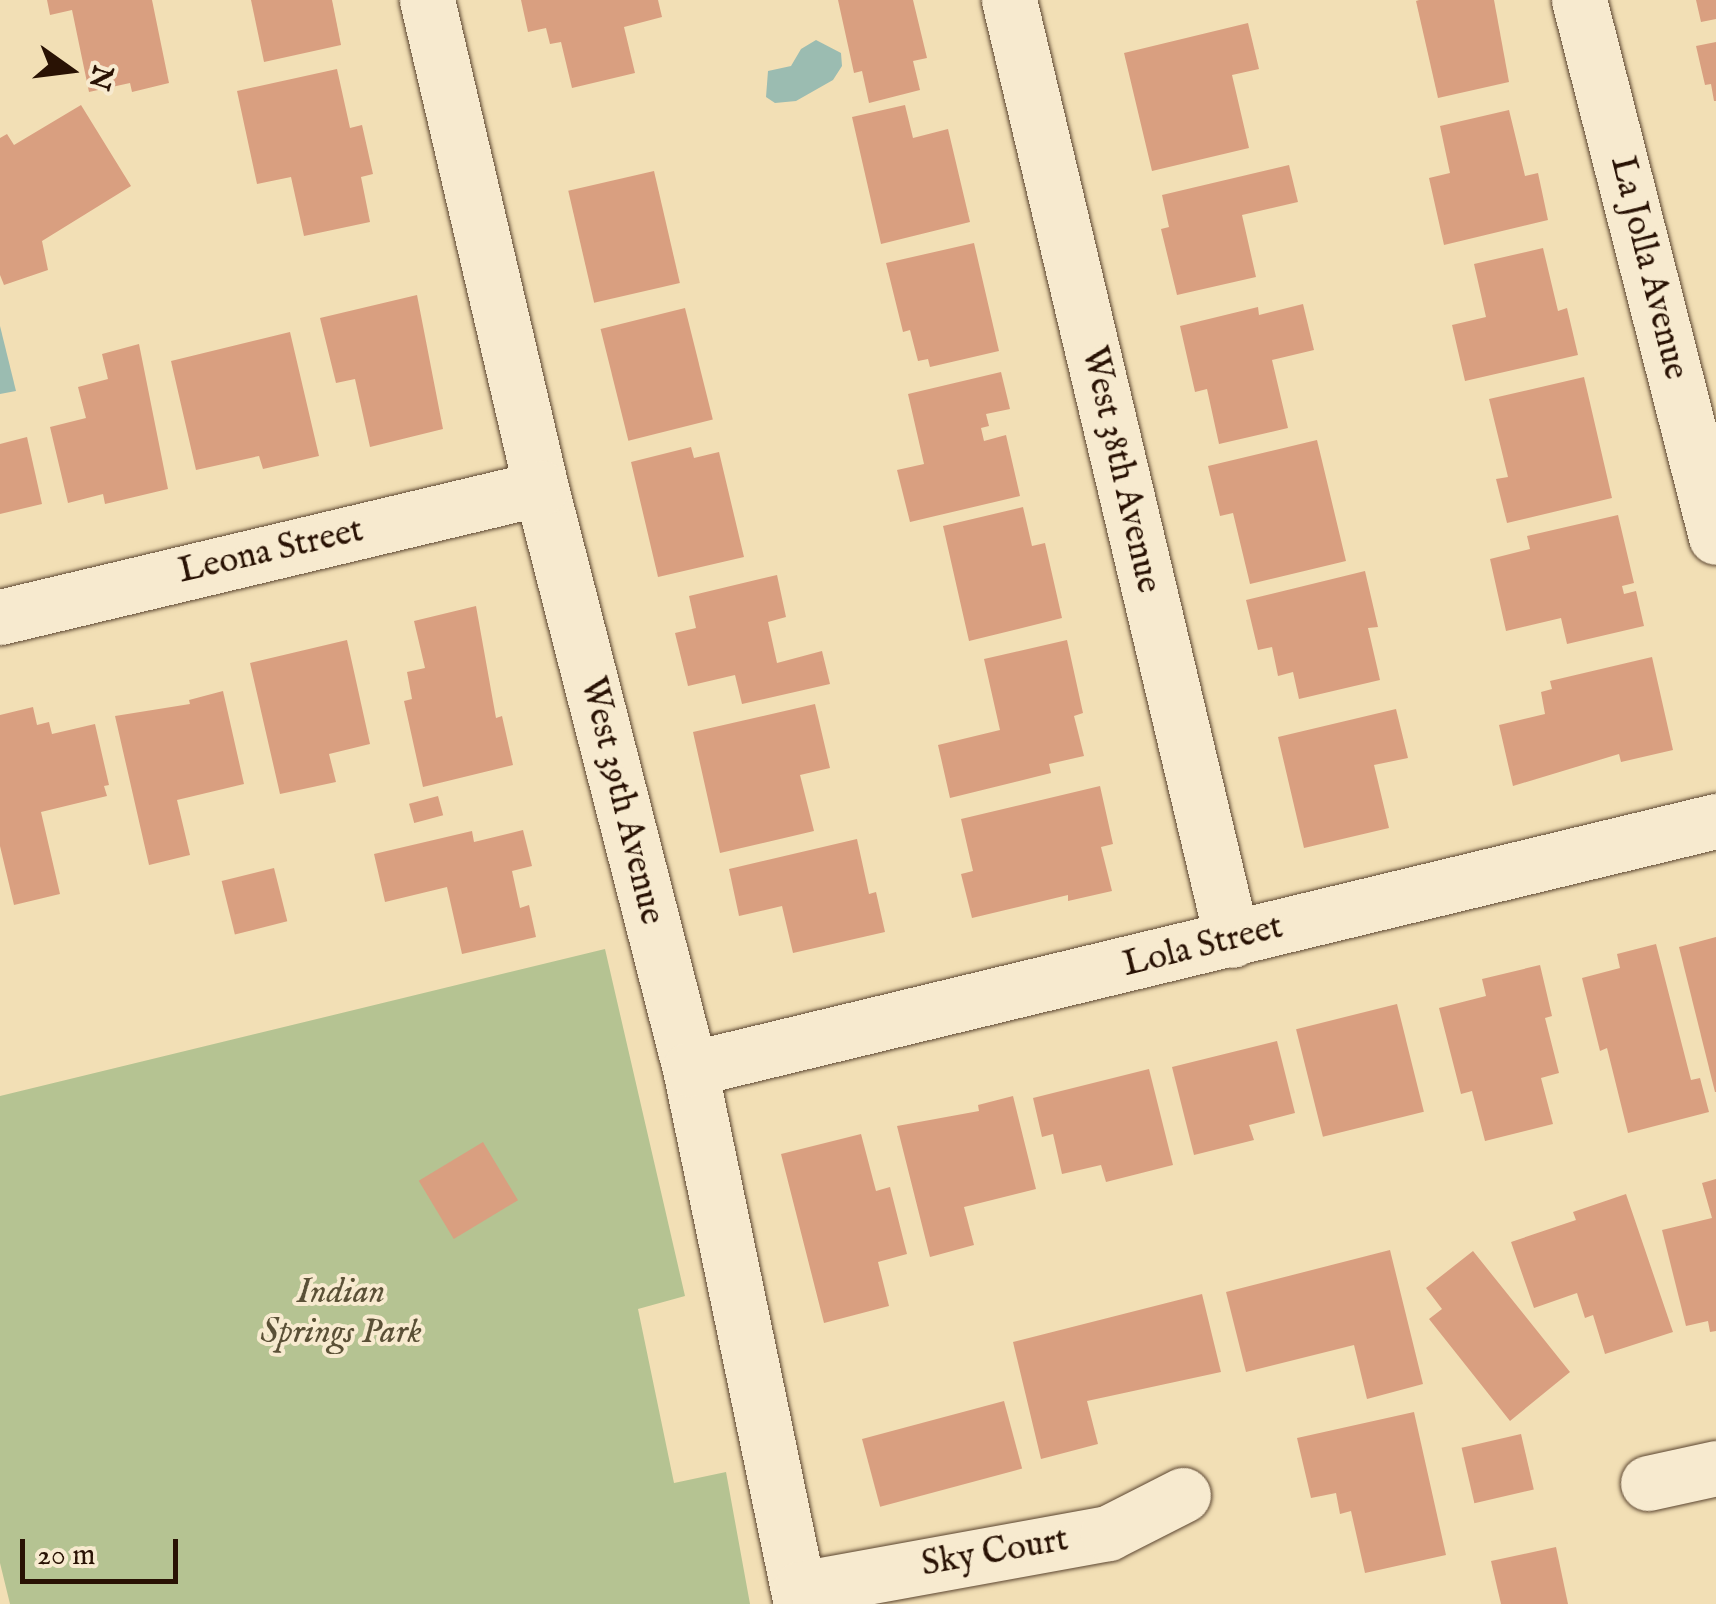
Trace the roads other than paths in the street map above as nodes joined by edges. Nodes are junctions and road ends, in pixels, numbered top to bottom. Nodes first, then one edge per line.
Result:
1 (428, 0) edge
2 (1009, 0) edge
3 (1579, 0) edge
4 (541, 488) junction
5 (1716, 537) edge
6 (0, 617) edge
7 (1716, 821) edge
8 (1232, 940) junction
9 (690, 1068) junction
10 (1716, 1468) edge
11 (1648, 1482) dead end
12 (1183, 1496) dead end
13 (800, 1596) edge

1 - 4 street, West 39th Avenue
2 - 8 street, West 38th Avenue
3 - 5 street, La Jolla Avenue
4 - 6 street, Leona Street
4 - 9 street, West 39th Avenue
7 - 8 street, Lola Street
8 - 9 street, Lola Street
9 - 13 street, West 39th Avenue
10 - 11 street
12 - 13 street, Sky Court

